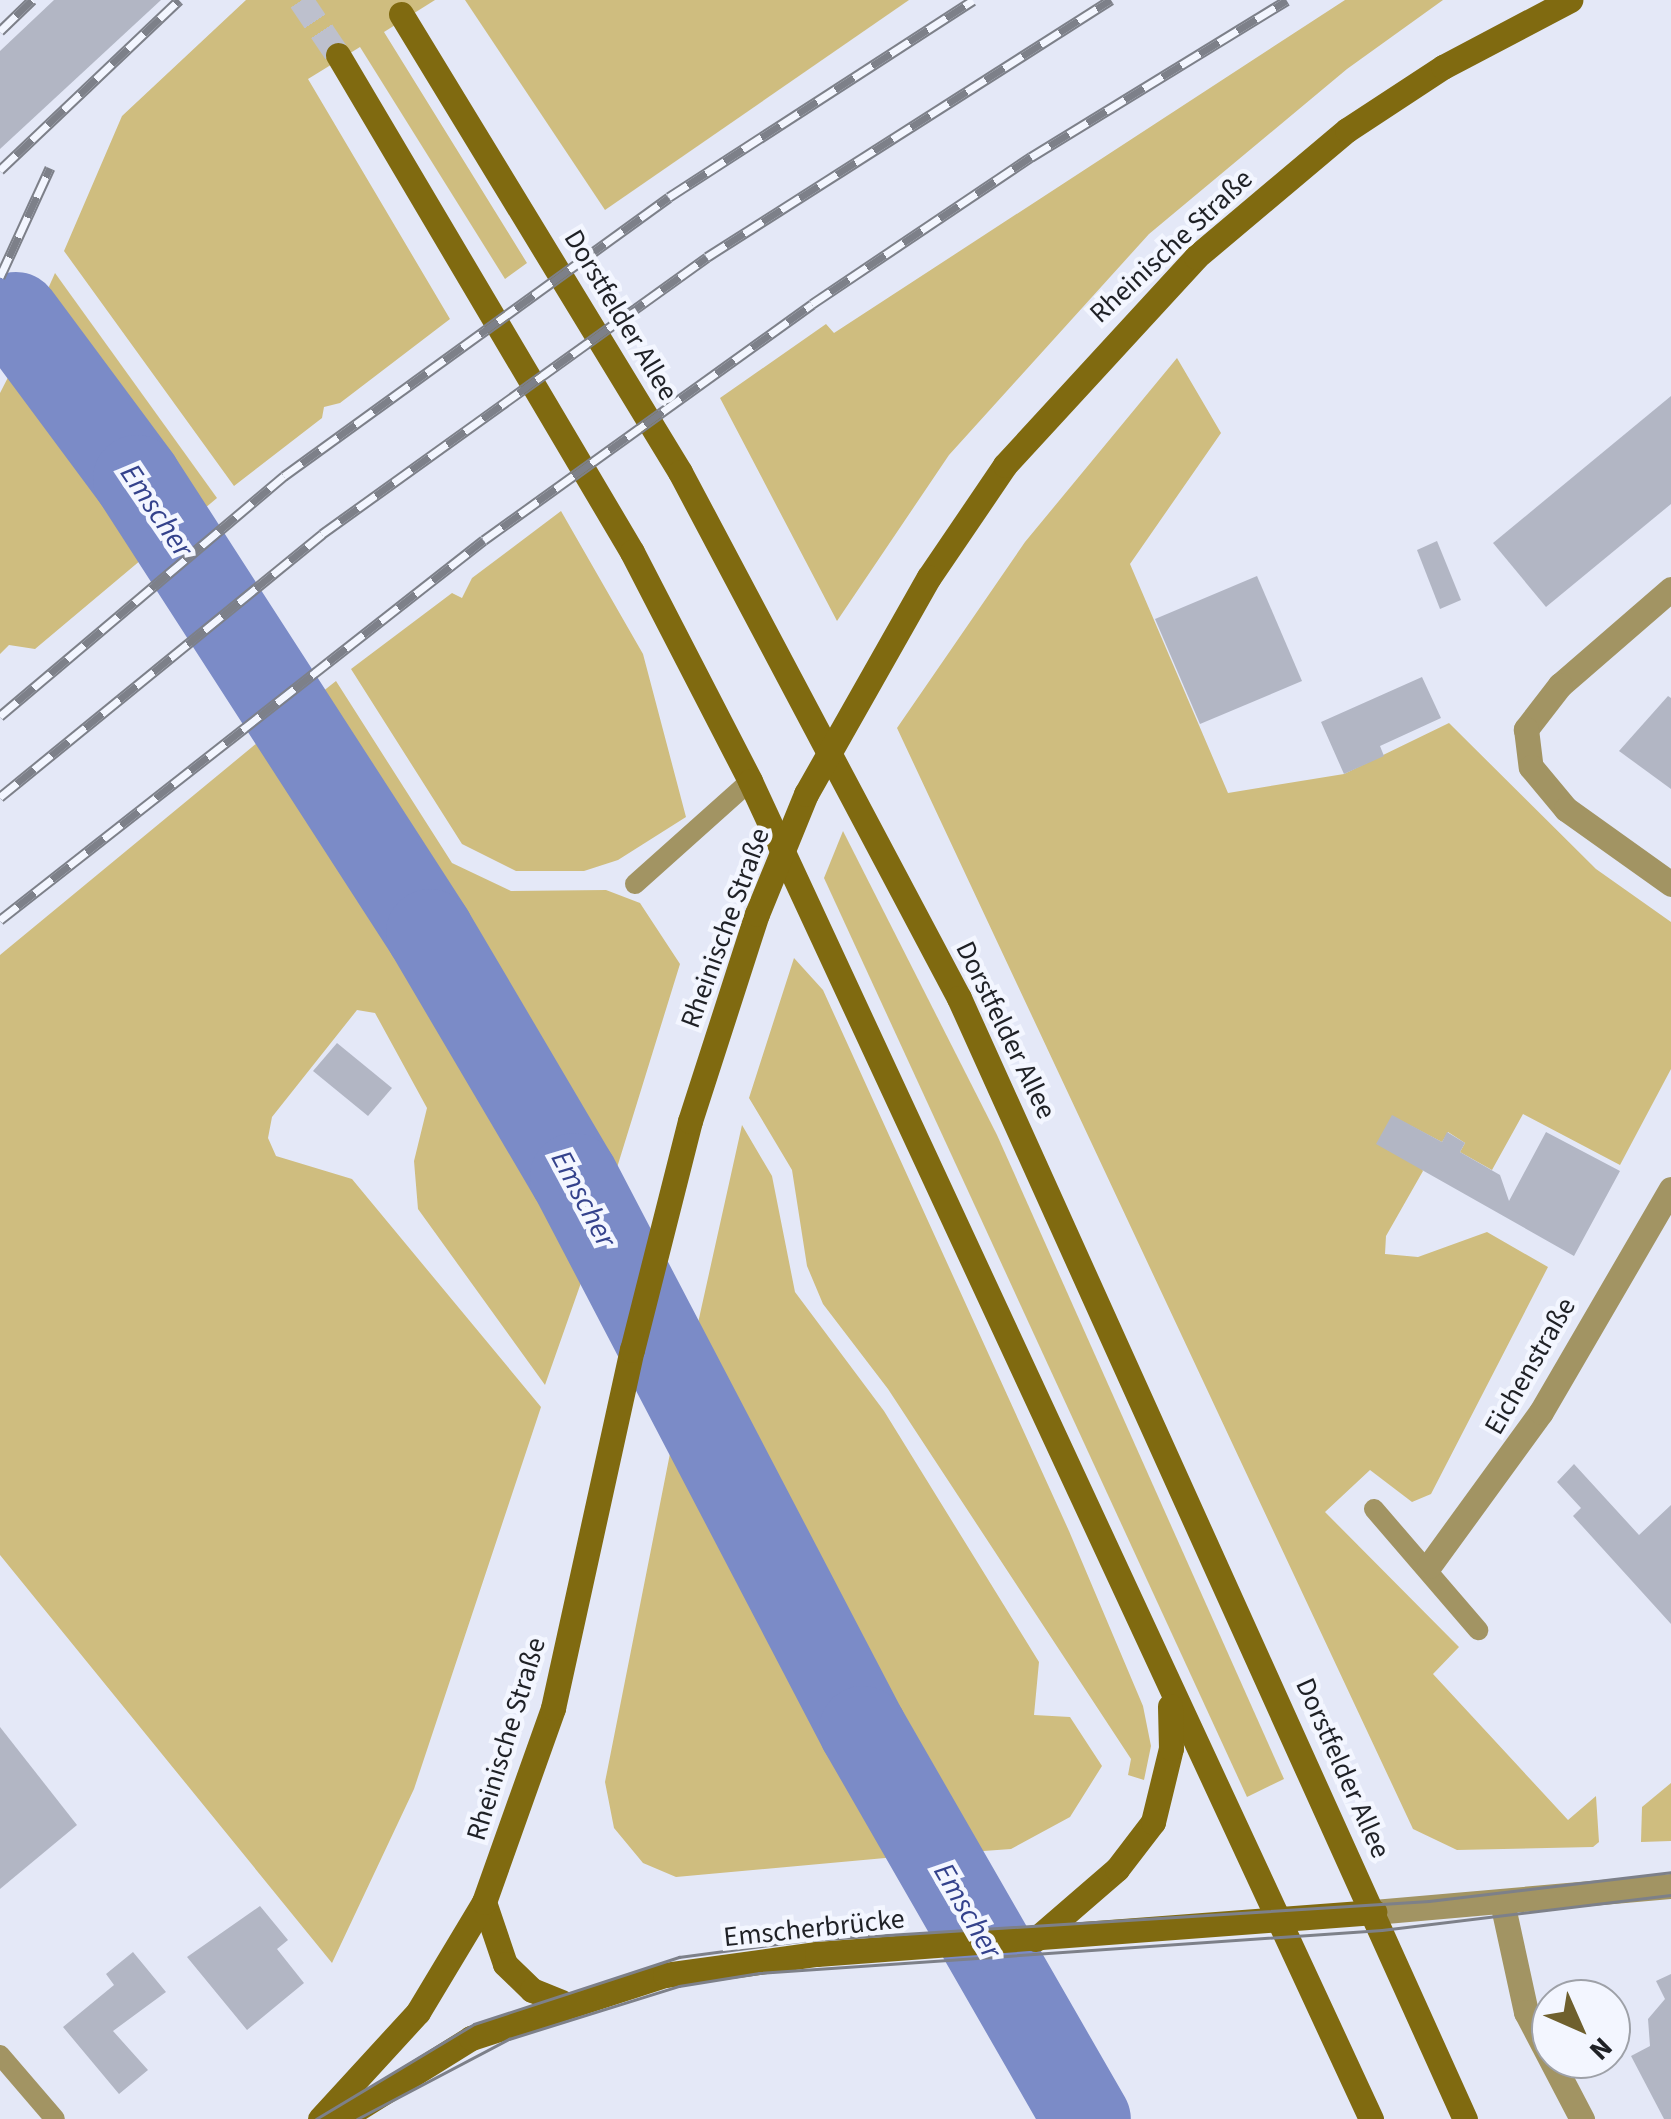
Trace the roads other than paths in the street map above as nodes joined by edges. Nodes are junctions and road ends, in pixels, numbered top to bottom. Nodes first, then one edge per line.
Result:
1 (1570, 0) edge
2 (401, 14) dead end
3 (338, 55) tunnel mouth
4 (1671, 589) edge
5 (750, 781) junction
6 (635, 884) dead end
7 (1671, 884) edge
8 (1671, 1190) edge
9 (1374, 1508) dead end
10 (1430, 1566) junction
11 (1478, 1630) dead end
12 (1169, 1692) junction
13 (1671, 1886) edge
14 (484, 1902) junction
15 (1502, 1902) junction
16 (1374, 1912) junction
17 (1275, 1920) junction
18 (1036, 1939) junction
19 (562, 2002) junction
20 (0, 2054) edge
21 (55, 2119) edge
22 (320, 2119) edge
23 (341, 2119) edge
24 (1370, 2119) edge
25 (1465, 2119) edge
26 (1582, 2119) edge

1 - 14 main road, Rheinische Straße, bridge
2 - 16 main road, Dorstfelder Allee
3 - 5 main road
4 - 7 street
5 - 6 lane
5 - 12 main road
8 - 10 street, Eichenstraße
9 - 10 lane
10 - 11 lane
12 - 17 main road
12 - 18 main road
13 - 15 street
14 - 19 main road
14 - 22 main road, Rheinische Straße
15 - 16 street
15 - 26 street
16 - 17 main road, Emscherbrücke
16 - 25 main road, Dorstfelder Allee
17 - 18 main road, Emscherbrücke
17 - 24 main road
18 - 19 main road, Emscherbrücke
19 - 23 main road
20 - 21 lane

